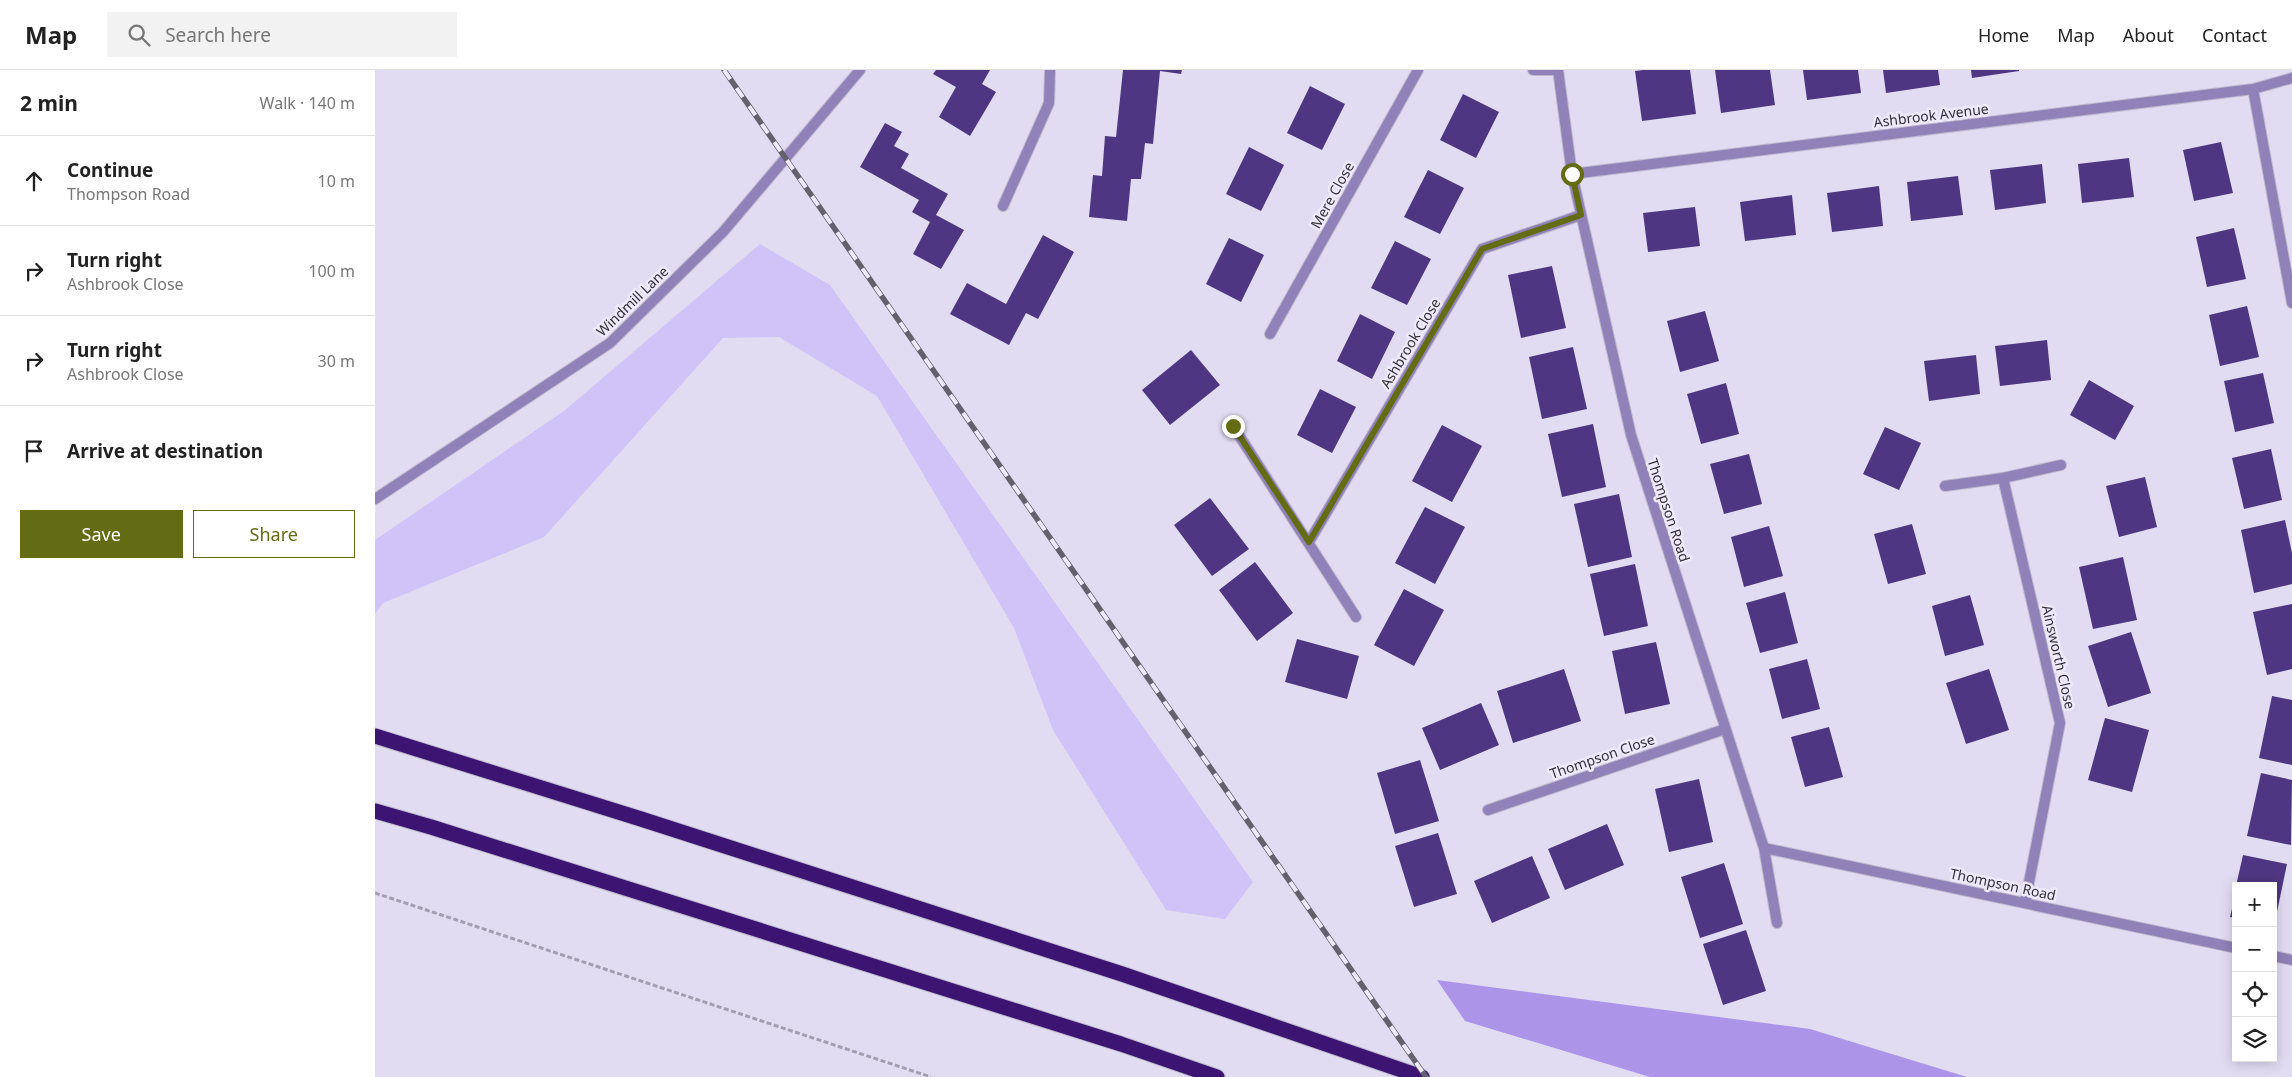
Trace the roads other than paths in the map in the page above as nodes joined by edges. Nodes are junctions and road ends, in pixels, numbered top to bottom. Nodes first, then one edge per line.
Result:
1 (860, 70) edge
2 (1050, 70) edge
3 (1418, 70) edge
4 (1533, 70) edge
5 (1558, 70) edge
6 (2292, 78) edge
7 (2253, 89) junction
8 (1572, 174) junction
9 (1003, 206) dead end
10 (1581, 215) junction
11 (2292, 303) edge
12 (1270, 334) dead end
13 (1233, 426) dead end
14 (2061, 465) dead end
15 (2003, 478) junction
16 (1945, 486) dead end
17 (375, 499) edge
18 (1309, 542) junction
19 (1355, 617) dead end
20 (1725, 729) junction
21 (375, 736) edge
22 (1488, 810) dead end
23 (375, 811) edge
24 (1764, 848) junction
25 (2025, 903) junction
26 (1777, 924) dead end
27 (2232, 947) edge
28 (2277, 957) edge
29 (2292, 960) edge
30 (1121, 1044) junction
31 (1199, 1077) edge
32 (1217, 1077) edge
33 (1422, 1077) edge

1 - 17 street, Windmill Lane
2 - 9 street
3 - 12 street, Mere Close
4 - 5 street
5 - 8 street, Thompson Road
6 - 7 street, Ashbrook Avenue
7 - 8 street, Ashbrook Avenue
7 - 11 street
8 - 10 street, Thompson Road
10 - 18 street, Ashbrook Close
10 - 20 street, Thompson Road
13 - 18 street
14 - 15 street
15 - 16 street
15 - 25 street, Ainsworth Close
18 - 19 street
20 - 22 street, Thompson Close
20 - 24 street, Thompson Road
21 - 33 highway
23 - 30 highway
24 - 25 street, Thompson Road
24 - 26 street, Thompson Road
25 - 27 street, Thompson Road
28 - 29 street
30 - 31 highway
30 - 32 highway

